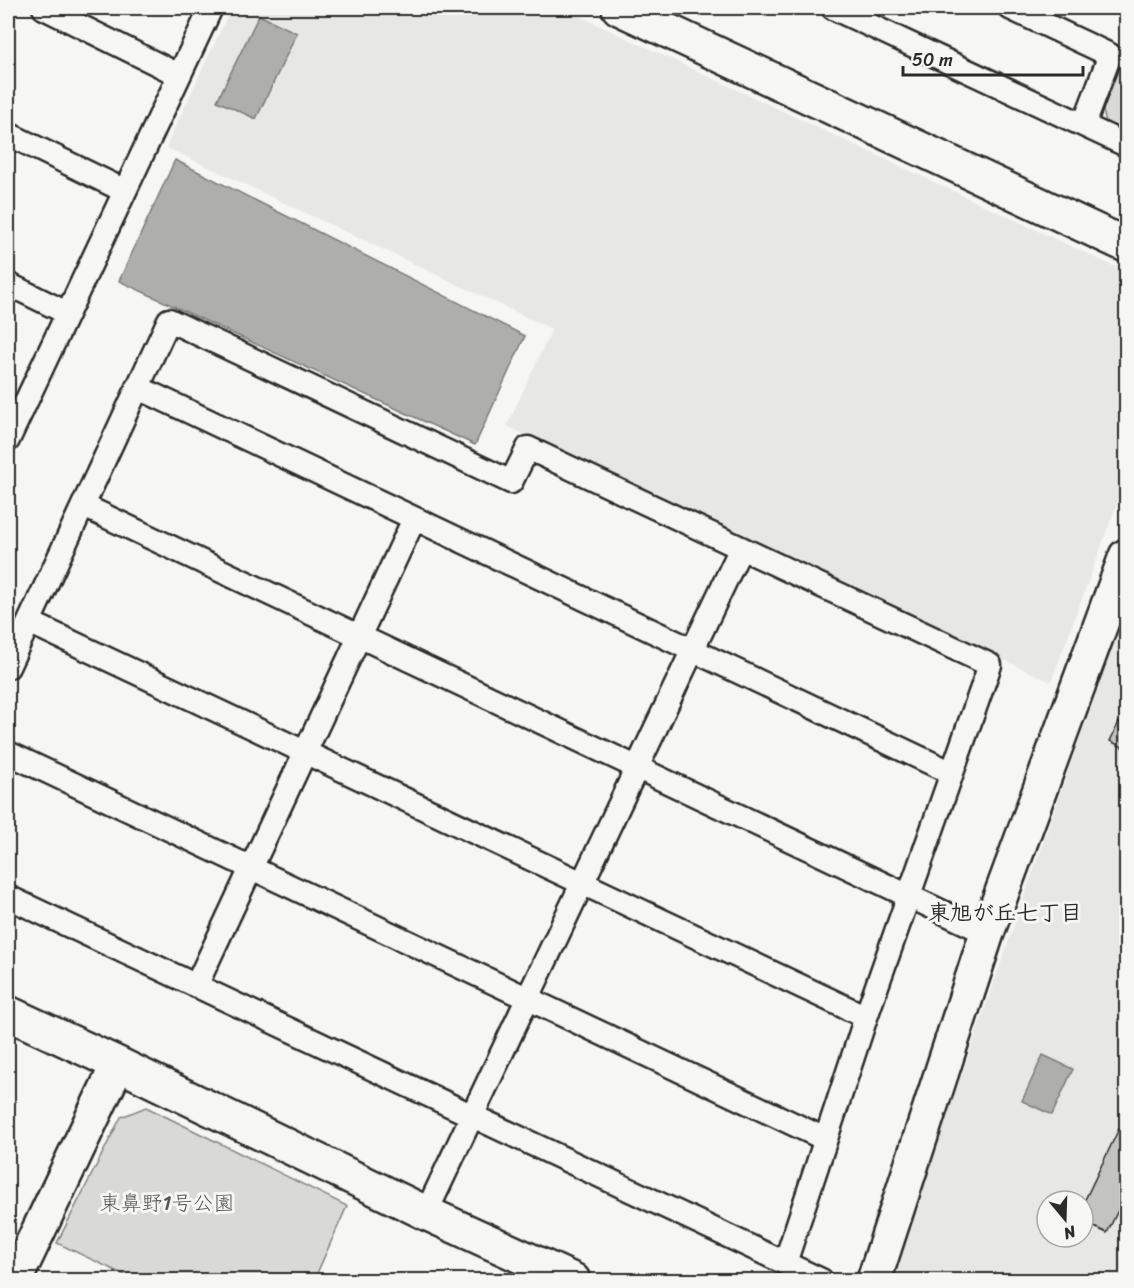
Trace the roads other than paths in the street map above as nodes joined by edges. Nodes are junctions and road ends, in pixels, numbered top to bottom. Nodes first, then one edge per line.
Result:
1 (44, 8) edge
2 (211, 8) edge
3 (619, 8) edge
4 (1010, 8) edge
5 (843, 10) edge
6 (179, 75) junction
7 (1084, 124) junction
8 (8, 134) edge
9 (1126, 145) edge
10 (123, 190) junction
11 (1126, 245) edge
12 (8, 284) edge
13 (67, 313) junction
14 (137, 387) junction
15 (8, 440) edge
16 (84, 506) junction
17 (414, 519) junction
18 (741, 548) junction
19 (1126, 556) edge
20 (29, 622) junction
21 (360, 635) junction
22 (693, 649) junction
23 (8, 668) edge
24 (303, 751) junction
25 (8, 753) edge
26 (638, 767) junction
27 (952, 773) junction
28 (251, 869) junction
29 (584, 883) junction
30 (909, 895) junction
31 (8, 897) edge
32 (987, 933) junction
33 (196, 986) junction
34 (527, 999) junction
35 (8, 1012) edge
36 (866, 1017) junction
37 (118, 1064) junction
38 (471, 1116) junction
39 (825, 1139) junction
40 (426, 1213) junction
41 (785, 1263) junction
42 (15, 1281) edge
43 (573, 1281) edge
44 (821, 1281) edge
45 (874, 1281) edge

1 - 6 street
2 - 6 street
3 - 11 street
4 - 7 street
5 - 7 street
6 - 10 street
7 - 9 street
8 - 10 street
10 - 13 street
12 - 13 street
13 - 15 street
14 - 16 street
14 - 17 street
14 - 18 street
16 - 20 street
16 - 21 street
17 - 21 street
17 - 22 street
18 - 22 street
18 - 27 street
19 - 32 street
20 - 23 street
20 - 24 street
21 - 24 street
21 - 26 street
22 - 26 street
22 - 27 street
24 - 28 street
24 - 29 street
25 - 28 street
26 - 29 street
26 - 30 street
27 - 30 street
28 - 33 street
28 - 34 street
29 - 34 street
29 - 36 street
30 - 32 street
30 - 36 street
31 - 33 street
32 - 45 street
33 - 38 street
34 - 38 street
34 - 39 street
35 - 37 street
36 - 39 street
37 - 40 street
37 - 42 street
38 - 40 street
38 - 41 street
39 - 41 street
40 - 43 street
41 - 44 street

